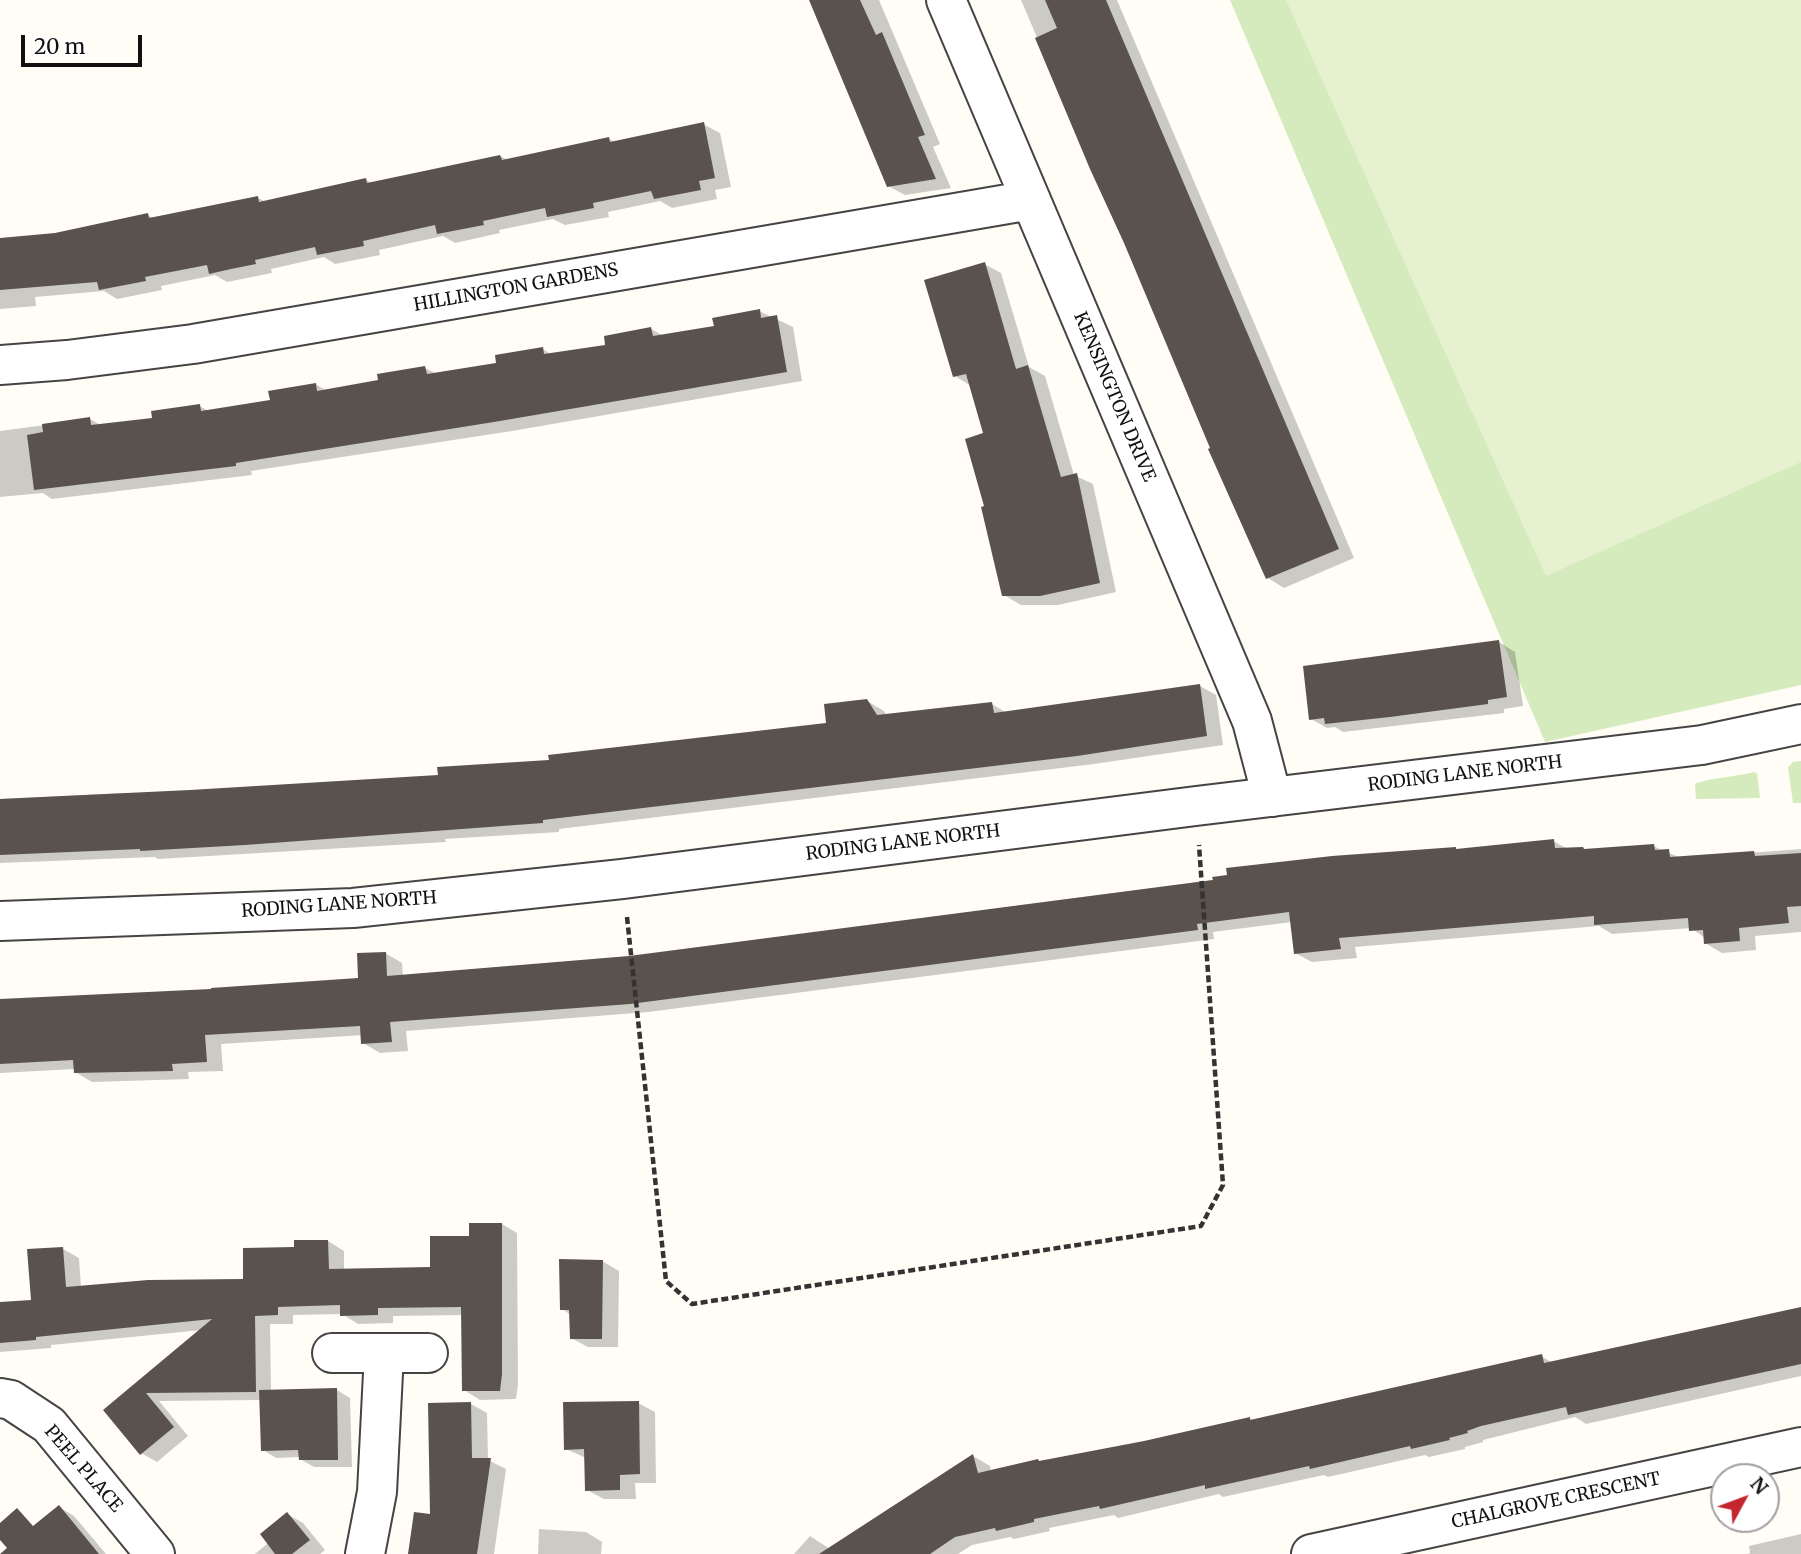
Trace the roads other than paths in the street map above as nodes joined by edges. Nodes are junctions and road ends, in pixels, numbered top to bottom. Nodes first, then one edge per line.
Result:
1 (946, 0) edge
2 (1031, 200) junction
3 (0, 365) edge
4 (1801, 724) edge
5 (1272, 797) junction
6 (0, 921) edge
7 (331, 1353) dead end
8 (384, 1353) junction
9 (428, 1353) dead end
10 (0, 1398) edge
11 (1801, 1447) edge
12 (155, 1554) edge
13 (365, 1554) edge
14 (1311, 1554) edge

1 - 2 street, KENSINGTON DRIVE
2 - 3 street, HILLINGTON GARDENS
2 - 5 street, KENSINGTON DRIVE
4 - 5 street, RODING LANE NORTH
5 - 6 street, RODING LANE NORTH
7 - 8 street
8 - 9 street
8 - 13 street
10 - 12 street, PEEL PLACE
11 - 14 street, CHALGROVE CRESCENT

